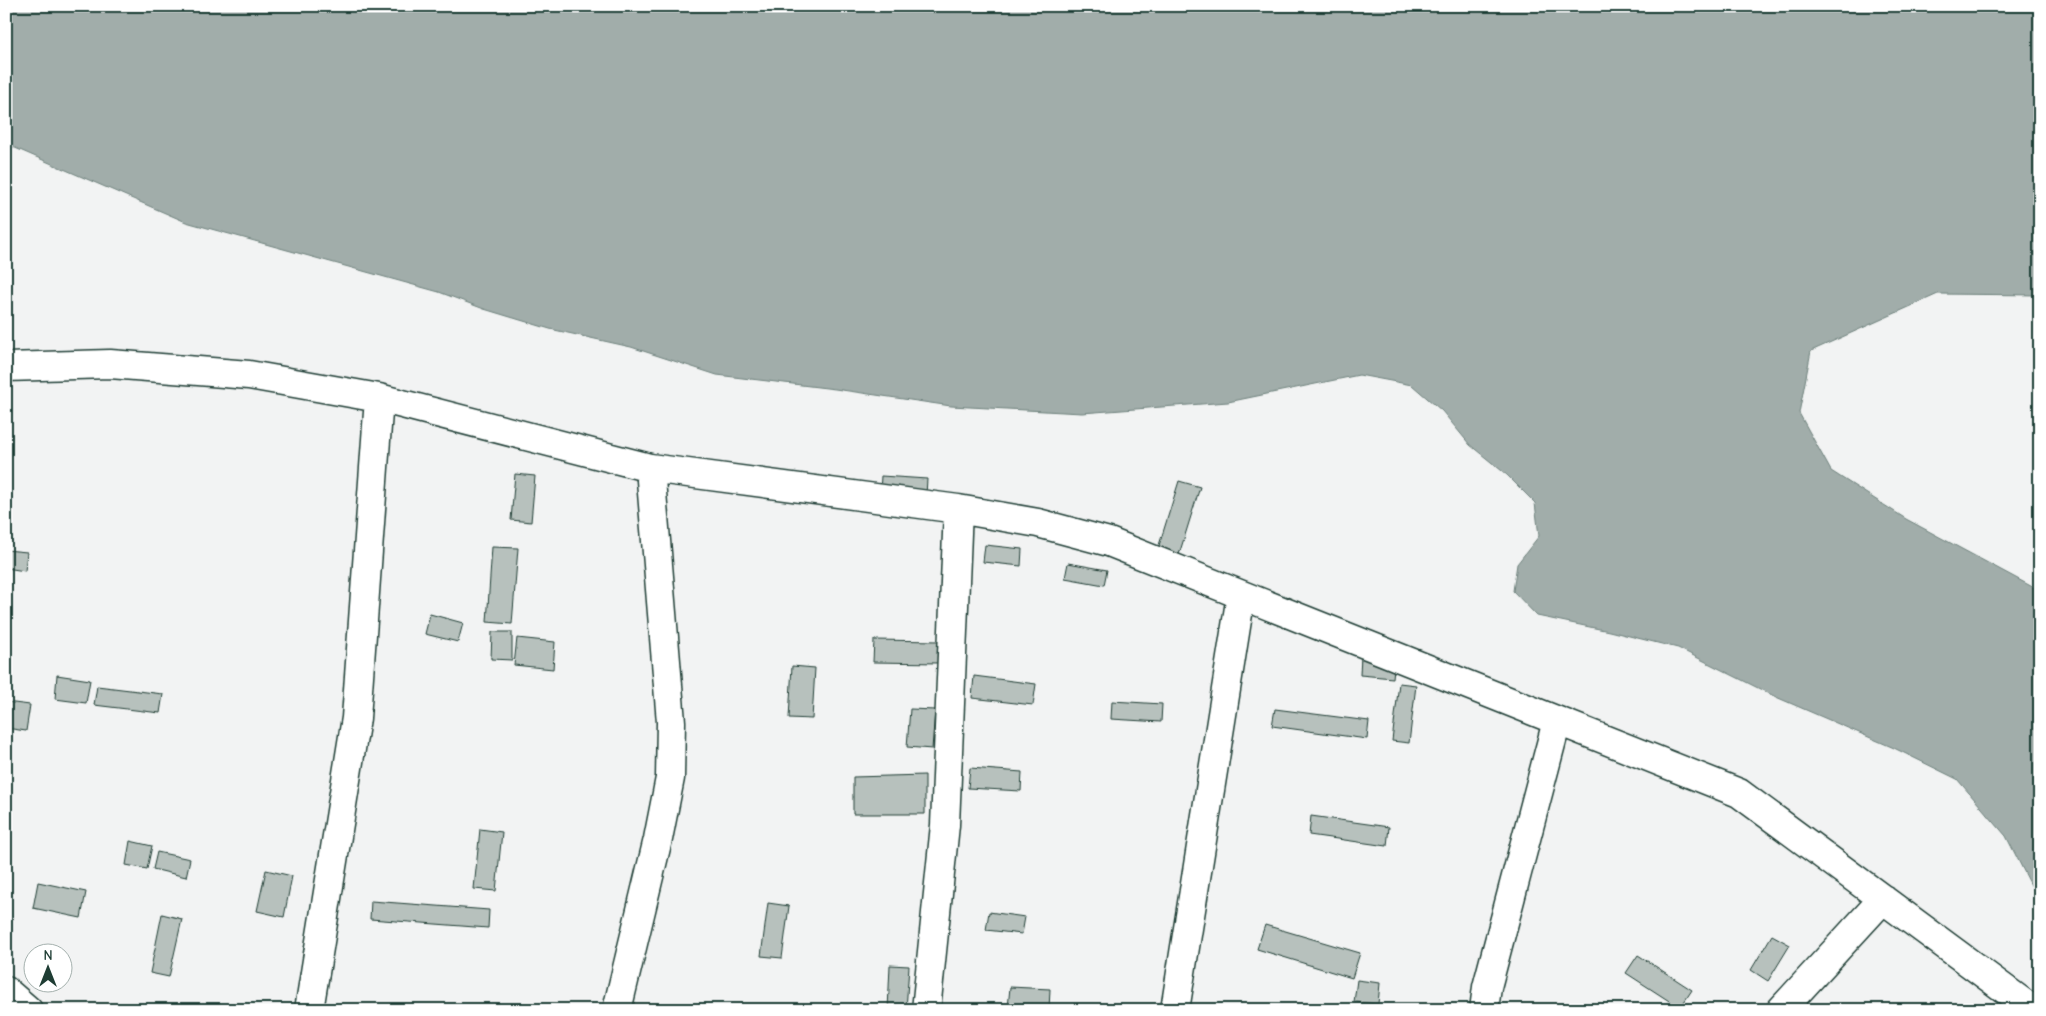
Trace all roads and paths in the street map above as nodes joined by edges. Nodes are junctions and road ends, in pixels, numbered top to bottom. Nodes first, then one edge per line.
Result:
1 (6, 367) edge
2 (379, 398) junction
3 (650, 468) junction
4 (958, 509) junction
5 (1241, 595) junction
6 (1557, 721) junction
7 (1883, 899) junction
8 (6, 991) edge
9 (2020, 1005) edge
10 (28, 1010) edge
11 (309, 1010) edge
12 (617, 1010) edge
13 (926, 1010) edge
14 (1175, 1010) edge
15 (1484, 1010) edge
16 (1781, 1010) edge

1 - 2 street
2 - 3 street
2 - 11 street
3 - 4 street
3 - 12 street
4 - 5 street
4 - 13 street
5 - 6 street
5 - 14 street
6 - 7 street
6 - 15 street
7 - 9 street
7 - 16 street
8 - 10 street

